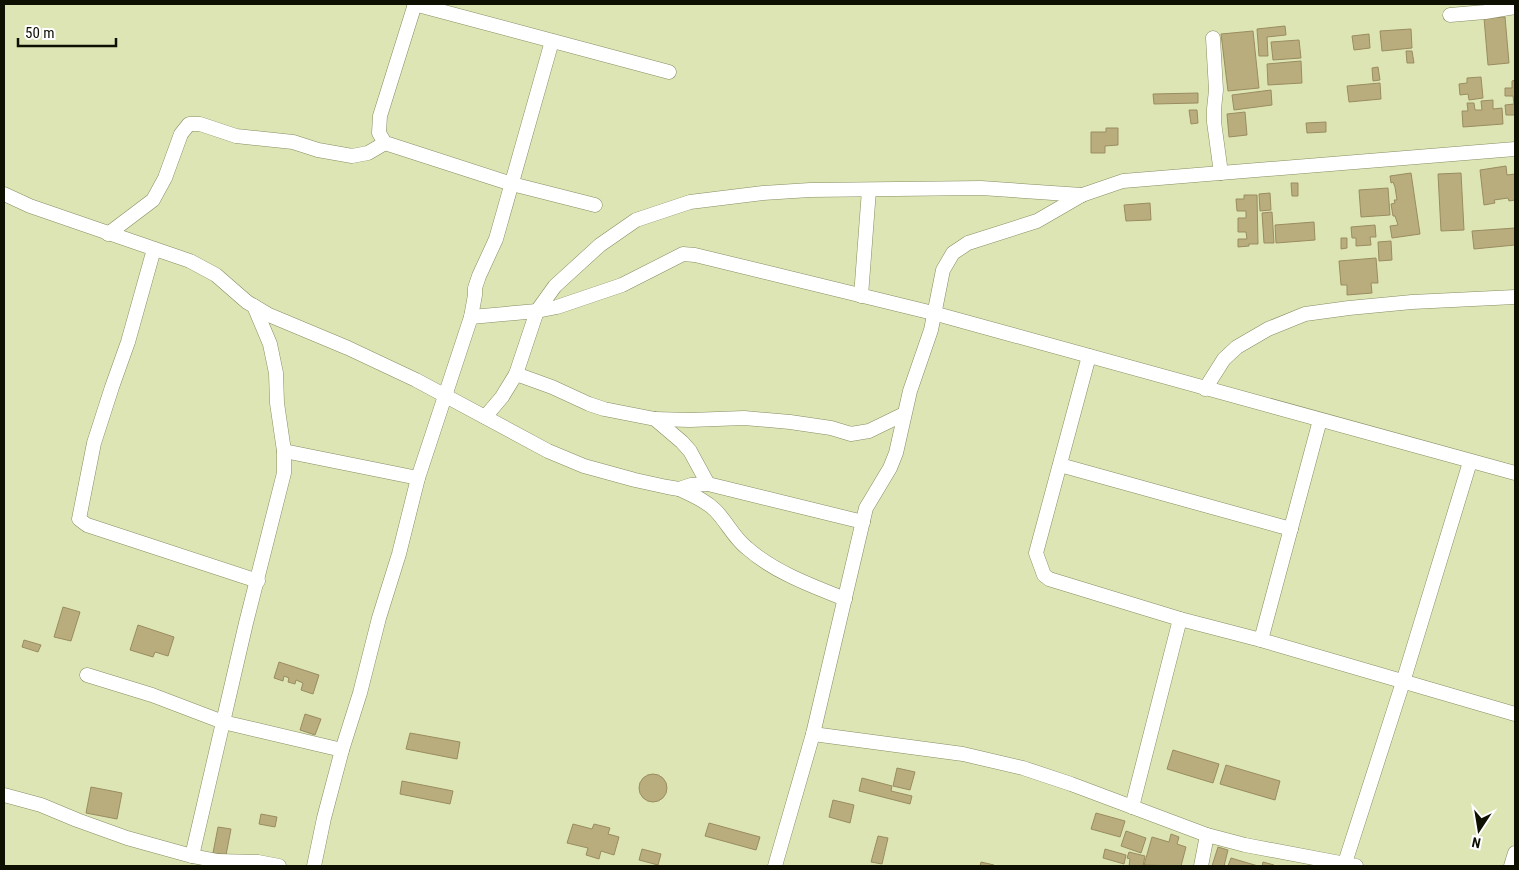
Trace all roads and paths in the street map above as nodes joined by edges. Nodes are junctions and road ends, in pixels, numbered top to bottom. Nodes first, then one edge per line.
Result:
1 (415, 4) edge
2 (1515, 7) edge
3 (1450, 15) dead end
4 (1213, 38) dead end
5 (552, 41) junction
6 (669, 72) dead end
7 (385, 143) junction
8 (1515, 149) edge
9 (1221, 173) junction
10 (512, 184) junction
11 (869, 190) junction
12 (4, 194) edge
13 (1082, 195) junction
14 (595, 205) dead end
15 (108, 234) junction
16 (154, 249) junction
17 (861, 296) junction
18 (1515, 298) edge
19 (254, 306) junction
20 (537, 311) junction
21 (933, 314) junction
22 (470, 317) junction
23 (1089, 356) junction
24 (516, 374) junction
25 (1205, 389) junction
26 (444, 396) junction
27 (904, 414) junction
28 (485, 417) junction
29 (655, 418) junction
30 (1320, 420) junction
31 (284, 451) junction
32 (1470, 462) junction
33 (1060, 465) junction
34 (1515, 473) edge
35 (418, 478) junction
36 (708, 484) junction
37 (679, 488) junction
38 (863, 522) junction
39 (1291, 529) junction
40 (258, 581) junction
41 (845, 599) junction
42 (1180, 619) junction
43 (1261, 640) junction
44 (87, 676) dead end
45 (1403, 682) junction
46 (1515, 714) edge
47 (223, 722) junction
48 (813, 734) junction
49 (342, 750) junction
50 (4, 795) edge
51 (1132, 807) junction
52 (1207, 836) junction
53 (1515, 853) edge
54 (192, 856) junction
55 (1348, 865) edge
56 (279, 866) edge
57 (314, 866) edge
58 (775, 866) edge
59 (1201, 866) edge
60 (1511, 866) edge

1 - 5 street
1 - 7 street
2 - 3 street
4 - 9 street
5 - 6 street
5 - 10 street
7 - 10 street
7 - 15 street
8 - 9 street
9 - 13 street
10 - 14 street
10 - 22 street
11 - 13 street
11 - 17 street
11 - 20 street
12 - 15 street
13 - 21 street
15 - 16 street
16 - 19 street
16 - 40 street
17 - 20 street
17 - 21 street
18 - 25 street
19 - 26 street
19 - 31 street
20 - 22 street
20 - 24 street
21 - 23 street
21 - 27 street
22 - 26 street
23 - 25 street
23 - 33 street
24 - 28 street
24 - 29 street
25 - 30 street
26 - 28 street
26 - 35 street
27 - 29 street
27 - 38 street
28 - 37 street
29 - 36 street
30 - 32 street
30 - 39 street
31 - 35 street
31 - 40 street
32 - 34 street
32 - 45 street
33 - 39 street
33 - 42 street
35 - 49 street
36 - 37 street
36 - 38 street
37 - 41 street
38 - 41 street
39 - 43 street
40 - 47 street
41 - 48 street
42 - 43 street
42 - 51 street
43 - 45 street
44 - 47 street
45 - 46 street
45 - 55 street
47 - 49 street
47 - 54 street
48 - 51 street
48 - 58 street
49 - 57 street
50 - 54 street
51 - 52 street
52 - 55 street
52 - 59 street
53 - 60 street
54 - 56 street

